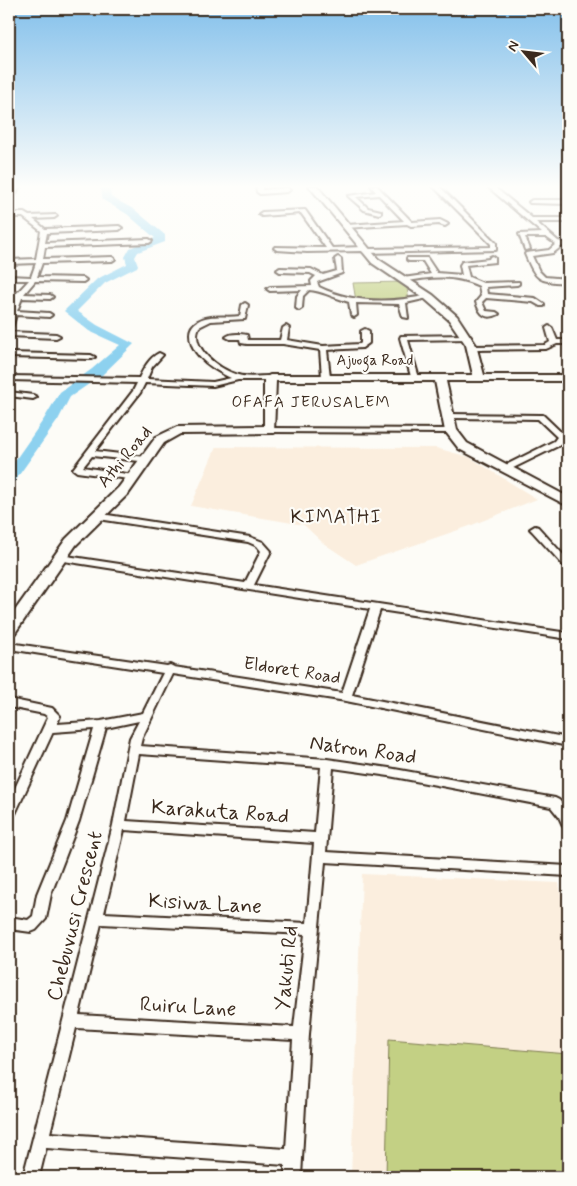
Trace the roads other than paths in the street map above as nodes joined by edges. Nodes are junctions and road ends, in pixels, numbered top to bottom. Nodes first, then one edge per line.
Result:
1 (137, 241) edge
2 (325, 241) edge
3 (357, 241) edge
4 (491, 241) edge
5 (523, 241) edge
6 (556, 241) edge
7 (43, 244) joint
8 (560, 244) junction
9 (568, 246) edge
10 (277, 248) dead end
11 (526, 249) dead end
12 (331, 250) junction
13 (364, 250) junction
14 (492, 258) dead end
15 (338, 259) dead end
16 (409, 259) dead end
17 (112, 260) dead end
18 (40, 261) junction
19 (9, 262) edge
20 (280, 270) dead end
21 (435, 275) junction
22 (322, 277) junction
23 (466, 277) junction
24 (9, 278) edge
25 (33, 280) junction
26 (83, 280) dead end
27 (403, 280) junction
28 (568, 281) edge
29 (517, 283) dead end
30 (482, 285) junction
31 (270, 288) dead end
32 (316, 288) junction
33 (306, 290) junction
34 (9, 295) edge
35 (20, 295) junction
36 (484, 296) junction
37 (50, 297) dead end
38 (429, 297) junction
39 (352, 300) junction
40 (402, 301) junction
41 (245, 305) dead end
42 (542, 305) dead end
43 (299, 308) dead end
44 (11, 313) edge
45 (496, 314) dead end
46 (49, 315) dead end
47 (354, 315) dead end
48 (406, 317) dead end
49 (9, 328) edge
50 (286, 328) dead end
51 (549, 328) dead end
52 (365, 331) dead end
53 (9, 334) edge
54 (56, 336) dead end
55 (467, 336) junction
56 (230, 337) dead end
57 (283, 342) junction
58 (554, 342) junction
59 (568, 342) edge
60 (323, 348) junction
61 (472, 348) junction
62 (9, 355) edge
63 (160, 355) dead end
64 (91, 357) dead end
65 (326, 377) junction
66 (9, 378) edge
67 (238, 378) junction
68 (270, 378) junction
69 (415, 378) junction
70 (440, 378) junction
71 (479, 378) junction
72 (568, 378) edge
73 (142, 382) junction
74 (9, 394) edge
75 (33, 396) dead end
76 (449, 416) junction
77 (270, 430) junction
78 (451, 431) junction
79 (90, 453) junction
80 (146, 460) junction
81 (505, 469) junction
82 (133, 478) junction
83 (568, 502) edge
84 (95, 516) junction
85 (535, 529) dead end
86 (60, 558) junction
87 (568, 565) edge
88 (248, 587) junction
89 (376, 607) junction
90 (9, 630) edge
91 (568, 636) edge
92 (9, 646) edge
93 (170, 669) junction
94 (346, 697) junction
95 (9, 703) edge
96 (145, 716) junction
97 (101, 725) junction
98 (49, 728) junction
99 (568, 742) edge
100 (136, 750) junction
101 (326, 763) junction
102 (9, 814) edge
103 (119, 825) junction
104 (568, 825) edge
105 (319, 838) junction
106 (318, 857) junction
107 (568, 871) edge
108 (96, 918) junction
109 (9, 923) edge
110 (312, 929) junction
111 (72, 1020) junction
112 (301, 1034) junction
113 (42, 1140) junction
114 (294, 1158) junction
115 (31, 1177) edge
116 (293, 1177) edge

1 - 7 street
2 - 12 street
3 - 13 street
4 - 13 street
5 - 11 street
6 - 8 street
7 - 18 street
8 - 9 street
8 - 28 street
10 - 12 street
12 - 13 street
13 - 27 street
14 - 23 street
15 - 22 street
16 - 21 street
17 - 18 street
18 - 19 street
18 - 25 street
20 - 22 street
21 - 23 street
21 - 27 street
22 - 32 street
23 - 30 street
24 - 25 street
25 - 26 street
25 - 35 street
27 - 38 street
29 - 30 street
30 - 36 street
31 - 33 street
32 - 33 street
32 - 39 street
33 - 43 street
34 - 35 street
35 - 37 street
35 - 44 street
36 - 42 street
36 - 45 street
38 - 40 street
38 - 55 street
39 - 40 street
39 - 47 street
40 - 48 street
41 - 67 street
44 - 46 street
44 - 49 street
50 - 57 street
51 - 58 street
52 - 60 street
53 - 54 street
55 - 61 street
55 - 69 street
56 - 57 street
57 - 60 street
58 - 59 street
58 - 61 street
60 - 65 street
61 - 71 street
62 - 64 street
63 - 73 street
65 - 68 street, Ajuoga Road
65 - 69 street, Ajuoga Road
66 - 73 street, Ajuoga Road
67 - 68 street, Ajuoga Road
67 - 73 street, Ajuoga Road
68 - 77 street
69 - 70 street, Ajuoga Road
70 - 71 street, Ajuoga Road
70 - 76 street
71 - 72 street, Ajuoga Road
73 - 79 street
74 - 75 street
76 - 78 street
76 - 81 street
77 - 78 street, Athi Road
77 - 80 street, Athi Road
78 - 81 street
79 - 80 street
79 - 82 street
80 - 82 street, Athi Road
81 - 83 street
82 - 84 street, Athi Road
84 - 86 street, Athi Road
84 - 88 street
85 - 87 street
86 - 88 street
86 - 90 street, Athi Road
88 - 89 street
89 - 91 street
89 - 94 street
92 - 93 street, Eldoret Road
93 - 94 street, Eldoret Road
93 - 96 street, Chebuvusi Crescent
94 - 99 street, Eldoret Road
95 - 98 street
96 - 97 street
96 - 100 street, Chebuvusi Crescent
97 - 98 street
97 - 109 street
98 - 102 street
100 - 101 street, Natron Road
100 - 103 street, Chebuvusi Crescent
101 - 104 street, Natron Road
101 - 105 street, Yakuti Rd
103 - 105 street, Karakuta Road
103 - 108 street, Chebuvusi Crescent
105 - 106 street, Yakuti Rd
106 - 107 street
106 - 110 street, Yakuti Rd
108 - 110 street, Kisiwa Lane
108 - 111 street, Chebuvusi Crescent
110 - 112 street, Yakuti Rd
111 - 112 street, Ruiru Lane
111 - 113 street, Chebuvusi Crescent
112 - 114 street, Yakuti Rd
113 - 114 street
113 - 115 street, Chebuvusi Crescent
114 - 116 street, Yakuti Rd

